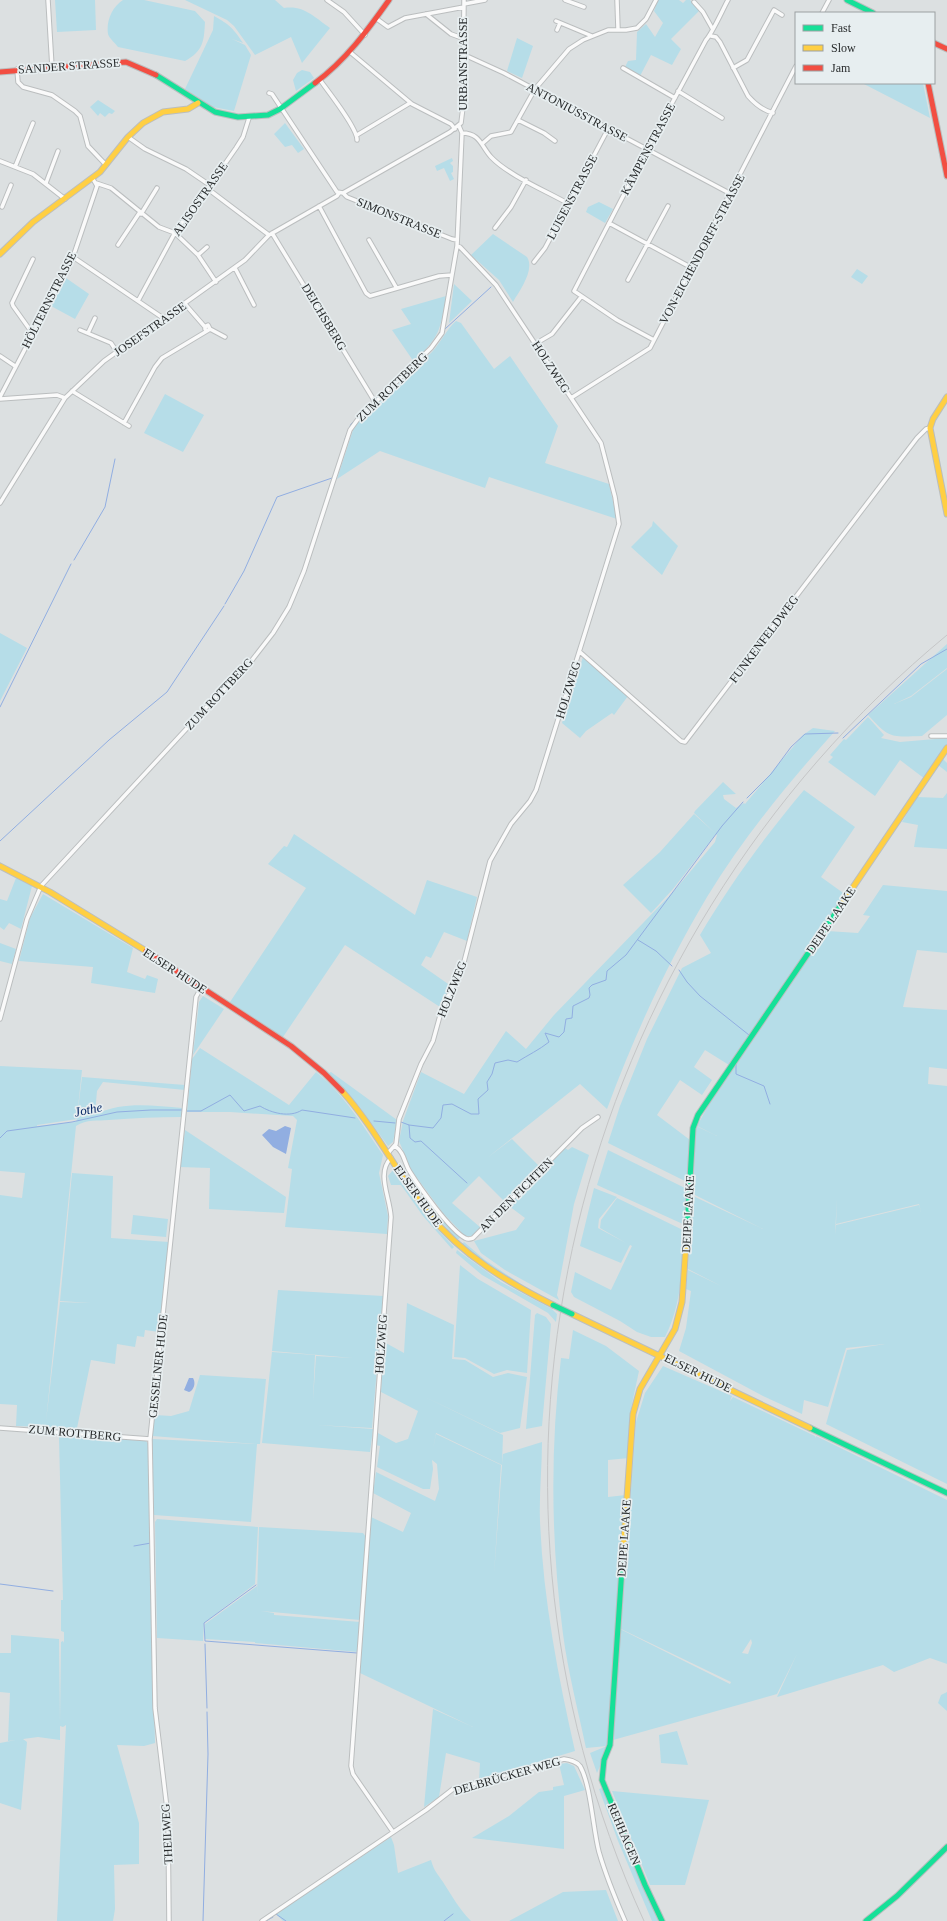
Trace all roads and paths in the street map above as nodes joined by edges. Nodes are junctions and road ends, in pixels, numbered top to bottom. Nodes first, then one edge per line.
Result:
1 (48, 0) edge
2 (327, 0) edge
3 (389, 0) edge
4 (485, 0) edge
5 (565, 0) edge
6 (580, 0) edge
7 (617, 0) edge
8 (656, 0) edge
9 (728, 0) edge
10 (829, 0) edge
11 (847, 0) edge
12 (694, 2) dead end
13 (464, 4) edge
14 (578, 5) junction
15 (771, 6) dead end
16 (584, 7) dead end
17 (774, 10) junction
18 (823, 12) edge
19 (871, 12) edge
20 (426, 14) junction
21 (782, 15) dead end
22 (377, 19) junction
23 (712, 28) junction
24 (618, 29) junction
25 (557, 30) dead end
26 (365, 35) junction
27 (592, 36) junction
28 (711, 36) junction
29 (462, 38) junction
30 (935, 43) edge
31 (947, 49) edge
32 (350, 52) junction
33 (463, 57) junction
34 (52, 67) junction
35 (623, 68) dead end
36 (733, 68) junction
37 (795, 68) edge
38 (17, 70) junction
39 (0, 72) edge
40 (320, 80) junction
41 (928, 84) edge
42 (535, 89) junction
43 (678, 91) junction
44 (269, 93) dead end
45 (675, 98) junction
46 (198, 103) junction
47 (410, 103) junction
48 (280, 109) junction
49 (773, 112) junction
50 (249, 118) junction
51 (722, 118) dead end
52 (518, 120) junction
53 (33, 124) dead end
54 (459, 126) junction
55 (455, 129) junction
56 (608, 129) junction
57 (462, 133) junction
58 (357, 135) junction
59 (128, 137) junction
60 (357, 140) dead end
61 (554, 141) dead end
62 (482, 142) junction
63 (647, 150) junction
64 (58, 151) dead end
65 (0, 161) edge
66 (106, 165) junction
67 (15, 167) junction
68 (947, 176) edge
69 (526, 180) junction
70 (95, 181) junction
71 (46, 183) junction
72 (11, 185) dead end
73 (211, 186) junction
74 (157, 188) dead end
75 (208, 189) junction
76 (340, 193) junction
77 (731, 194) junction
78 (65, 199) junction
79 (569, 204) junction
80 (319, 206) junction
81 (668, 206) dead end
82 (2, 207) edge
83 (141, 213) junction
84 (610, 224) junction
85 (495, 228) dead end
86 (175, 233) junction
87 (270, 234) junction
88 (369, 240) dead end
89 (457, 240) junction
90 (647, 244) junction
91 (118, 245) dead end
92 (457, 246) junction
93 (207, 247) dead end
94 (0, 254) edge
95 (198, 255) junction
96 (73, 257) junction
97 (32, 259) dead end
98 (534, 262) dead end
99 (235, 268) junction
100 (692, 268) junction
101 (452, 275) junction
102 (628, 280) dead end
103 (216, 282) junction
104 (396, 287) junction
105 (581, 296) junction
106 (138, 301) junction
107 (185, 304) junction
108 (254, 305) dead end
109 (95, 318) dead end
110 (163, 318) junction
111 (80, 330) dead end
112 (208, 330) junction
113 (88, 333) junction
114 (33, 334) junction
115 (225, 337) dead end
116 (654, 340) junction
117 (535, 344) junction
118 (117, 352) junction
119 (0, 356) edge
120 (15, 366) junction
121 (72, 391) junction
122 (947, 397) edge
123 (0, 398) edge
124 (65, 398) junction
125 (571, 398) junction
126 (375, 402) junction
127 (124, 423) junction
128 (128, 426) dead end
129 (930, 428) junction
130 (0, 503) edge
131 (947, 514) edge
132 (580, 652) junction
133 (931, 736) dead end
134 (947, 736) edge
135 (947, 748) edge
136 (0, 866) edge
137 (42, 886) junction
138 (201, 988) junction
139 (0, 1019) edge
140 (598, 1117) dead end
141 (395, 1146) junction
142 (390, 1156) junction
143 (659, 1354) junction
144 (0, 1428) edge
145 (150, 1439) junction
146 (947, 1493) edge
147 (610, 1745) joint
148 (159, 1747) joint
149 (393, 1832) junction
150 (947, 1846) edge
151 (169, 1921) edge
152 (262, 1921) edge
153 (625, 1921) edge
154 (662, 1921) edge
155 (866, 1921) edge

1 - 34 street
2 - 26 street
3 - 22 street, SANDER STRASSE
4 - 13 street
5 - 14 street
6 - 14 street
7 - 24 street
8 - 24 street
9 - 23 street, KÄMPENSTRASSE
10 - 18 street
11 - 19 street
12 - 23 street
13 - 20 street
13 - 29 street, URBANSTRASSE
14 - 16 street
15 - 17 street
17 - 21 street
17 - 36 street
20 - 22 street
20 - 29 street
22 - 26 street, SANDER STRASSE
23 - 28 street, KÄMPENSTRASSE
24 - 27 street
25 - 27 street
26 - 32 street, SANDER STRASSE
27 - 42 street
28 - 36 street
28 - 43 street, KÄMPENSTRASSE
29 - 33 street, URBANSTRASSE
30 - 31 street
32 - 40 street, SANDER STRASSE
32 - 47 street
33 - 42 street, ANTONIUSSTRASSE
33 - 54 street, URBANSTRASSE
34 - 38 street, SANDER STRASSE
34 - 46 street, SANDER STRASSE
35 - 45 street
36 - 49 street
37 - 49 street, VON-EICHENDORFF-STRASSE
38 - 39 street, SANDER STRASSE
38 - 66 street
40 - 48 street, SANDER STRASSE
40 - 58 street
41 - 68 street
42 - 52 street
42 - 56 street, ANTONIUSSTRASSE
43 - 45 street, KÄMPENSTRASSE
43 - 51 street
44 - 48 street, SIMONSTRASSE
45 - 63 street, KÄMPENSTRASSE
46 - 50 street, SANDER STRASSE
46 - 59 street
47 - 55 street
47 - 58 street
48 - 50 street, SANDER STRASSE
48 - 76 street, SIMONSTRASSE
49 - 77 street, VON-EICHENDORFF-STRASSE
50 - 73 street, ALISOSTRASSE
52 - 61 street
52 - 62 street
53 - 67 street
54 - 55 street, JOSEFSTRASSE
54 - 57 street, URBANSTRASSE
55 - 76 street, JOSEFSTRASSE
56 - 63 street, ANTONIUSSTRASSE
56 - 79 street, LUISENSTRASSE
57 - 62 street
57 - 89 street, URBANSTRASSE
58 - 60 street
59 - 66 street
59 - 73 street
62 - 69 street
63 - 77 street, ANTONIUSSTRASSE
63 - 84 street, KÄMPENSTRASSE
64 - 71 street
65 - 67 street
66 - 70 street
67 - 71 street
69 - 79 street
69 - 85 street
70 - 78 street
70 - 83 street
70 - 96 street, HÖLTERNSTRASSE
71 - 78 street
72 - 82 street
73 - 75 street, ALISOSTRASSE
74 - 83 street
75 - 86 street, ALISOSTRASSE
75 - 87 street
76 - 80 street, JOSEFSTRASSE
76 - 89 street, SIMONSTRASSE
77 - 100 street, VON-EICHENDORFF-STRASSE
78 - 94 street
79 - 98 street, LUISENSTRASSE
80 - 87 street, JOSEFSTRASSE
80 - 104 street
81 - 90 street
83 - 86 street
83 - 91 street
84 - 90 street
84 - 105 street, KÄMPENSTRASSE
86 - 95 street
86 - 106 street, ALISOSTRASSE
87 - 99 street, JOSEFSTRASSE
87 - 126 street, DEICHSBERG
88 - 104 street
89 - 92 street, URBANSTRASSE
90 - 100 street
90 - 102 street
92 - 101 street, ZUM ROTTBERG
92 - 117 street, HOLZWEG
93 - 95 street
95 - 103 street
96 - 106 street
96 - 114 street, HÖLTERNSTRASSE
97 - 114 street
99 - 103 street, JOSEFSTRASSE
99 - 108 street
100 - 116 street, VON-EICHENDORFF-STRASSE
101 - 104 street
101 - 126 street, ZUM ROTTBERG
103 - 107 street, JOSEFSTRASSE
105 - 116 street
105 - 117 street
106 - 110 street
107 - 110 street, JOSEFSTRASSE
107 - 112 street
109 - 113 street
110 - 118 street, JOSEFSTRASSE
111 - 113 street
112 - 115 street
112 - 127 street
113 - 118 street
114 - 120 street, HÖLTERNSTRASSE
116 - 125 street, VON-EICHENDORFF-STRASSE
117 - 125 street, HOLZWEG
118 - 121 street, JOSEFSTRASSE
119 - 120 street
120 - 123 street, HÖLTERNSTRASSE
121 - 124 street, JOSEFSTRASSE
121 - 127 street
122 - 129 street
123 - 124 street
124 - 130 street, JOSEFSTRASSE
125 - 132 street, HOLZWEG
126 - 137 street, ZUM ROTTBERG
127 - 128 street
129 - 131 street
129 - 132 street, FUNKENFELDWEG
132 - 141 street, HOLZWEG
133 - 134 street
135 - 143 street, DEIPE LAAKE
136 - 137 street, ELSER HUDE
137 - 138 street, ELSER HUDE
137 - 139 street, ZUM ROTTBERG
138 - 142 street, ELSER HUDE
138 - 145 street, GESSELNER HUDE
140 - 141 street, AN DEN FICHTEN
141 - 142 street, HOLZWEG
142 - 143 street, ELSER HUDE, bridge
142 - 149 street, HOLZWEG
143 - 146 street, ELSER HUDE
143 - 147 street, DEIPE LAAKE
144 - 145 street, ZUM ROTTBERG
145 - 148 street, GESSELNER HUDE
147 - 154 street, REHHAGEN
148 - 151 street, THEILWEG
149 - 152 street, DELBRÜCKER WEG
149 - 153 street, DELBRÜCKER WEG
150 - 155 street

